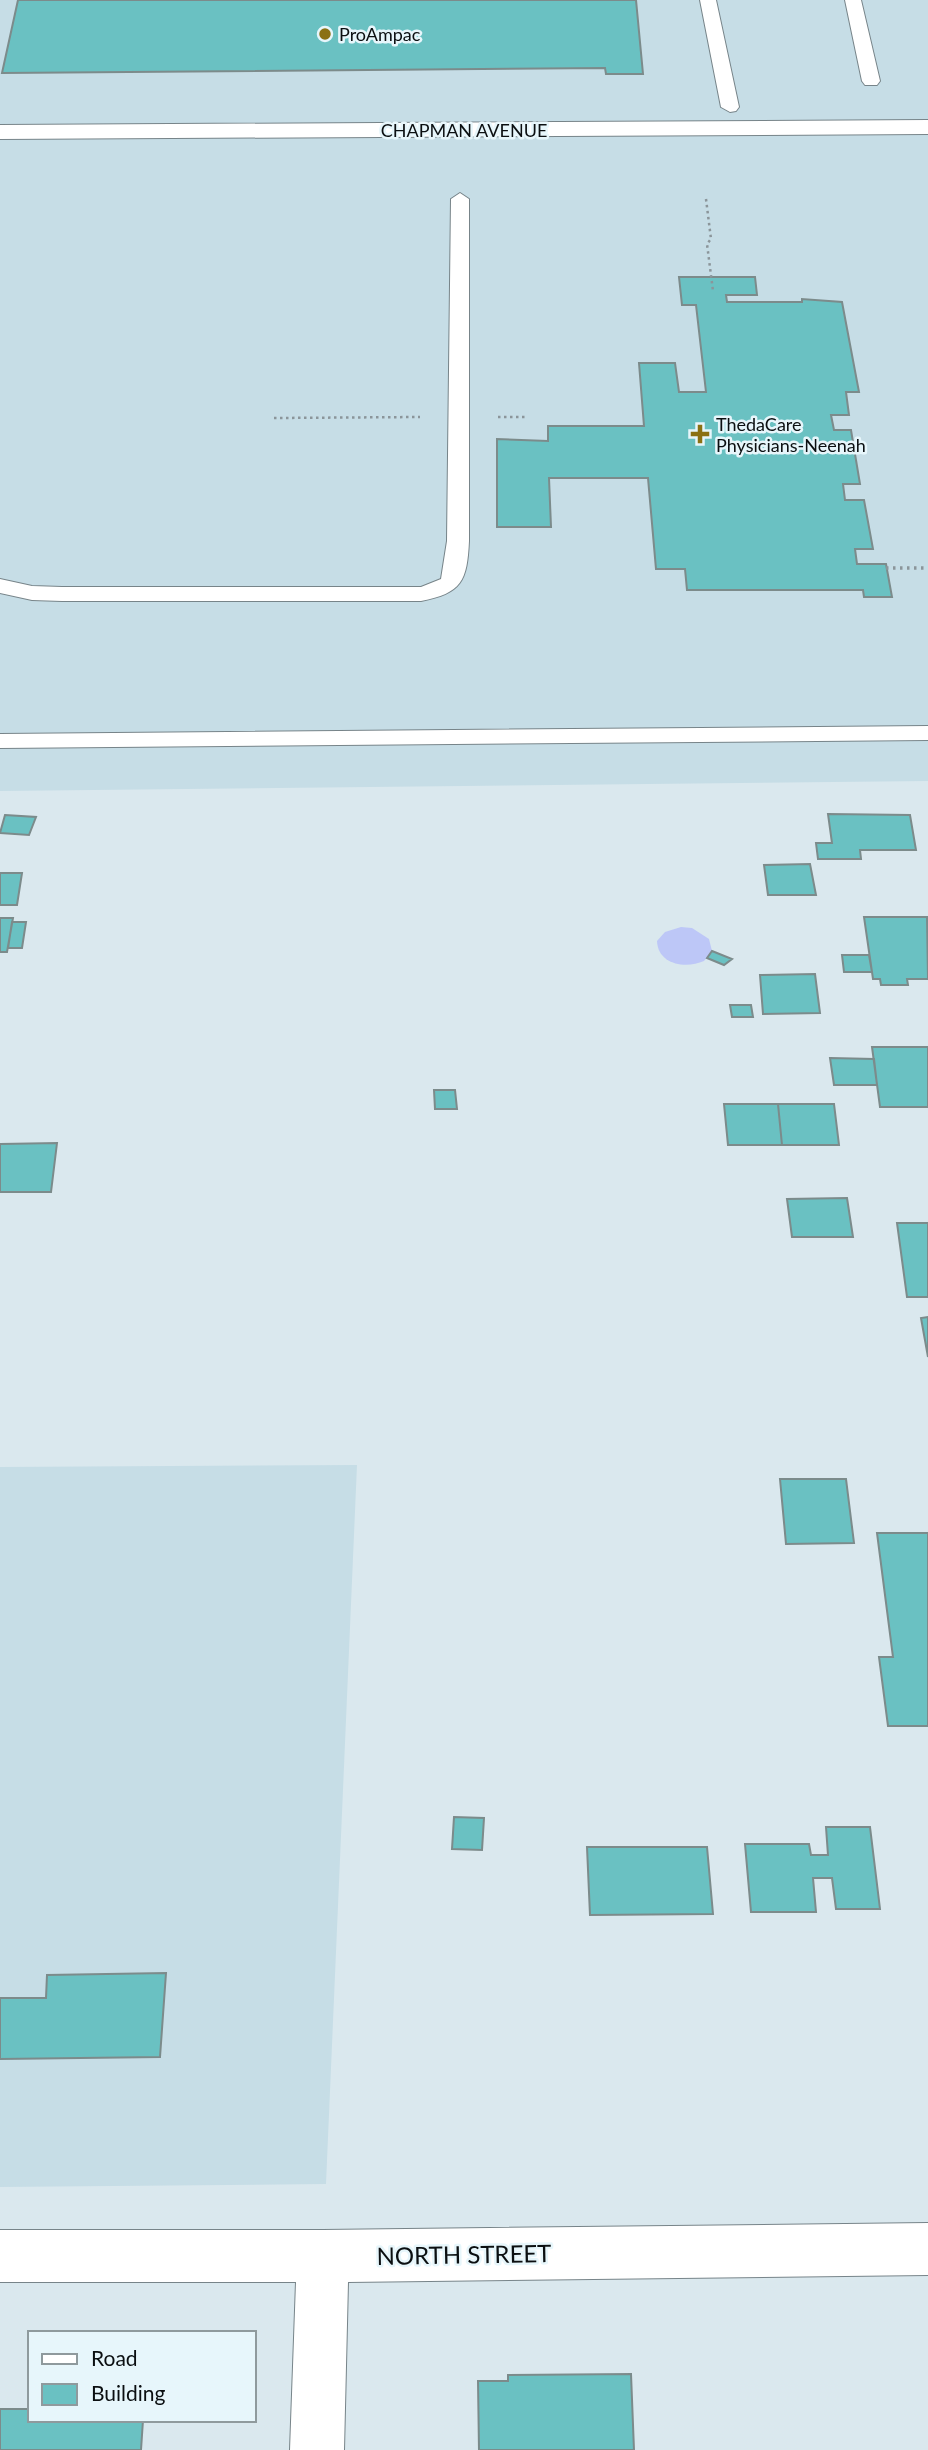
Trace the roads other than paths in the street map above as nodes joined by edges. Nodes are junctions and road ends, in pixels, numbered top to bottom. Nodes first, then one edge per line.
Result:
1 (708, 0) edge
2 (853, 0) edge
3 (871, 80) dead end
4 (730, 107) dead end
5 (928, 127) edge
6 (0, 132) edge
7 (460, 199) dead end
8 (0, 586) edge
9 (928, 733) edge
10 (0, 741) edge
11 (928, 2249) edge
12 (0, 2256) edge
13 (323, 2256) junction
14 (317, 2450) edge

1 - 4 lane
2 - 3 lane
5 - 6 street, CHAPMAN AVENUE
7 - 8 lane
9 - 10 lane
11 - 13 street, NORTH STREET
12 - 13 street, NORTH STREET
13 - 14 street

